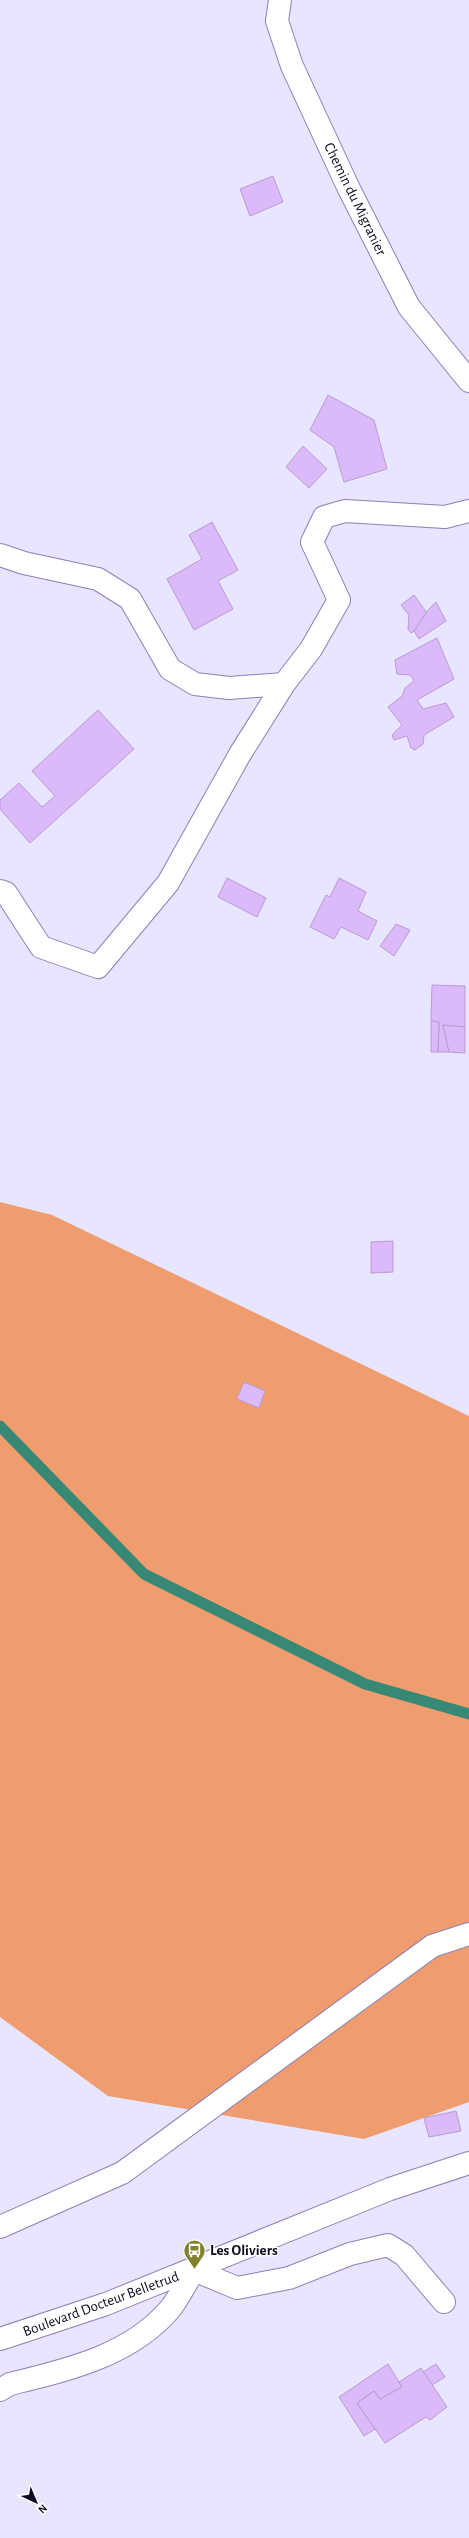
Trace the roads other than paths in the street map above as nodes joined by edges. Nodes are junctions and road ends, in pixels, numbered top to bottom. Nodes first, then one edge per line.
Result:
1 (280, 0) edge
2 (469, 381) edge
3 (469, 511) edge
4 (0, 555) edge
5 (284, 684) junction
6 (0, 892) edge
7 (469, 1934) edge
8 (469, 2163) edge
9 (0, 2227) edge
10 (194, 2270) junction
11 (444, 2302) dead end
12 (0, 2339) edge
13 (0, 2390) edge

1 - 2 street, Chemin du Migranier
3 - 5 street
4 - 5 street
5 - 6 street
7 - 9 street
8 - 10 street, Boulevard Docteur Belletrud
10 - 11 street
10 - 12 street, Boulevard Docteur Belletrud
10 - 13 street

